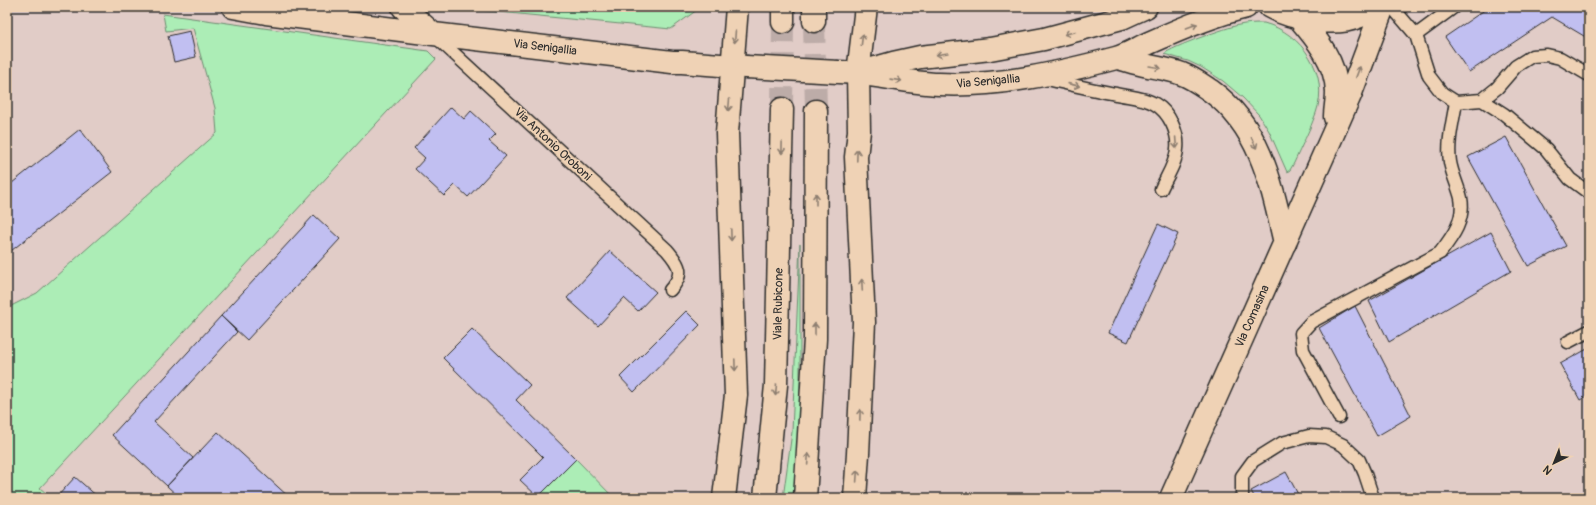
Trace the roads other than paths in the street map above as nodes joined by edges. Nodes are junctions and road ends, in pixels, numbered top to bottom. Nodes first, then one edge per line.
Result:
1 (233, 7) edge
2 (403, 7) edge
3 (737, 7) edge
4 (866, 7) edge
5 (1146, 7) edge
6 (1246, 7) edge
7 (1374, 7) edge
8 (1383, 7) edge
9 (1392, 7) edge
10 (1454, 7) edge
11 (1267, 8) edge
12 (266, 10) edge
13 (1298, 17) junction
14 (433, 34) junction
15 (1416, 35) junction
16 (1118, 58) junction
17 (739, 67) junction
18 (848, 72) junction
19 (1589, 75) edge
20 (1036, 76) junction
21 (1482, 100) junction
22 (1456, 102) junction
23 (782, 109) tunnel mouth
24 (816, 111) tunnel mouth
25 (1333, 134) junction
26 (1161, 189) dead end
27 (1589, 193) edge
28 (1285, 243) junction
29 (670, 290) dead end
30 (1589, 331) edge
31 (1568, 342) dead end
32 (1339, 417) dead end
33 (724, 498) edge
34 (765, 498) edge
35 (805, 498) edge
36 (855, 498) edge
37 (1171, 498) edge
38 (1242, 498) edge
39 (1372, 498) edge

1 - 12 main road, Via Senigallia
2 - 14 main road, Via Antonio Oroboni
3 -> 17 main road
18 -> 4 main road
5 -> 18 main road, Via Senigallia
16 -> 6 main road
7 - 13 main road
25 -> 8 main road, Via Comasina
9 - 15 lane
10 - 15 lane
11 - 13 main road
12 - 14 main road, Via Senigallia
13 - 25 main road, Via Comasina
14 - 17 main road, Via Senigallia
14 - 29 lane, Via Antonio Oroboni
15 - 22 lane
16 - 20 main road, Via Senigallia
16 -> 28 main road
17 - 18 main road, Via Senigallia, bridge
17 -> 33 main road
18 -> 20 main road, Via Senigallia
36 -> 18 main road
19 - 21 lane
20 -> 26 lane
21 - 22 lane
21 - 27 lane
22 - 32 lane
23 -> 34 main road, Viale Rubicone
35 -> 24 main road
25 - 28 main road, Via Comasina
28 - 37 main road, Via Comasina
30 - 31 lane
38 - 39 lane

